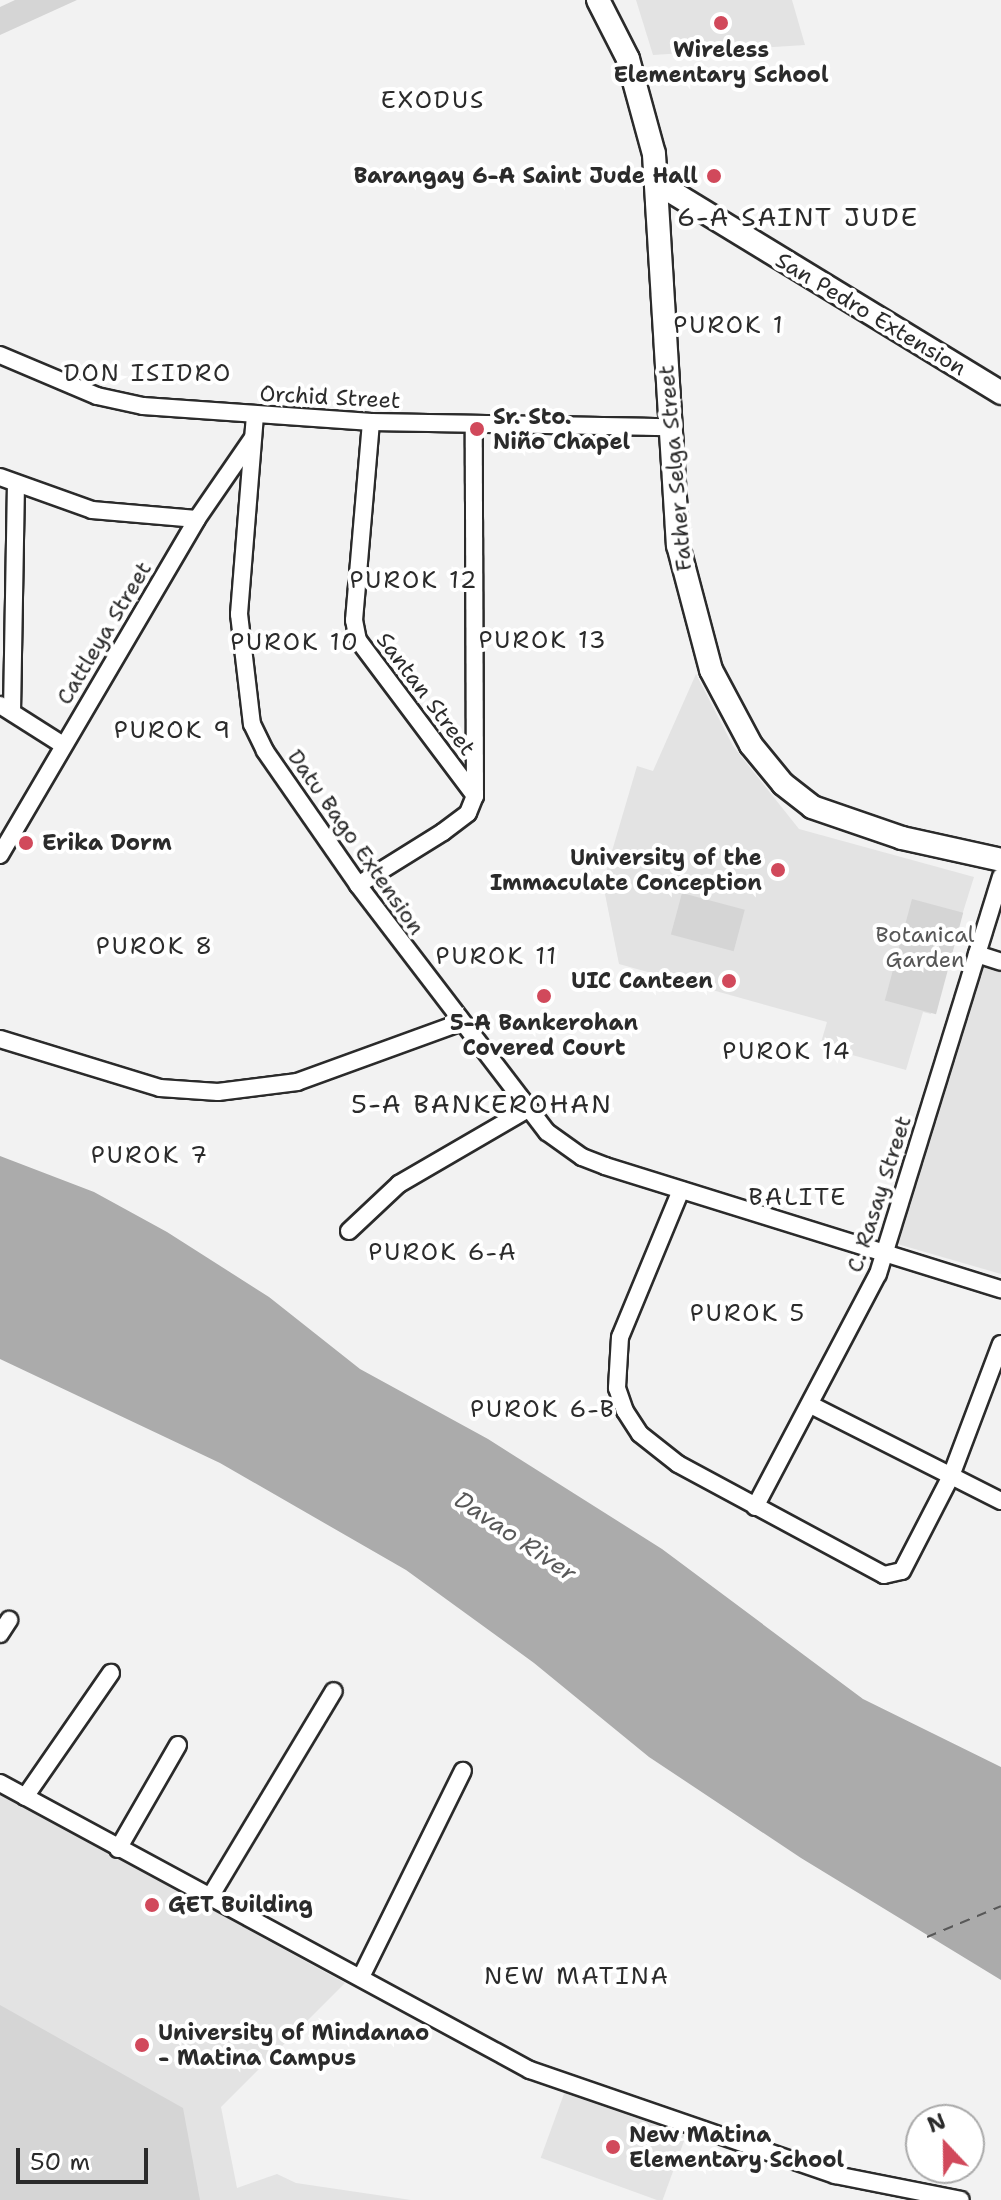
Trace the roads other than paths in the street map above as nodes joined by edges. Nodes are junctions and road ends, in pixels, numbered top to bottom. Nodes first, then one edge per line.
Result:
1 (598, 0) edge
2 (659, 184) junction
3 (0, 355) edge
4 (1001, 393) edge
5 (255, 415) junction
6 (371, 422) junction
7 (474, 425) junction
8 (667, 427) junction
9 (252, 438) junction
10 (8, 480) edge
11 (197, 519) junction
12 (6, 709) edge
13 (63, 745) junction
14 (475, 796) junction
15 (2, 846) edge
16 (1001, 860) edge
17 (1001, 877) edge
18 (358, 885) junction
19 (977, 954) junction
20 (1001, 962) edge
21 (459, 1023) junction
22 (0, 1039) edge
23 (528, 1109) junction
24 (681, 1190) junction
25 (349, 1231) dead end
26 (884, 1256) junction
27 (1001, 1289) edge
28 (1001, 1344) edge
29 (811, 1405) junction
30 (951, 1476) junction
31 (1001, 1501) edge
32 (755, 1507) junction
33 (111, 1673) dead end
34 (334, 1691) dead end
35 (178, 1745) dead end
36 (463, 1771) dead end
37 (0, 1783) edge
38 (25, 1797) junction
39 (118, 1849) junction
40 (210, 1897) junction
41 (361, 1977) junction
42 (961, 2200) edge

1 - 2 main road, Father Selga Street
2 - 4 main road, San Pedro Extension
2 - 8 main road, Father Selga Street
3 - 5 street, Orchid Street
5 - 6 street, Orchid Street
5 - 9 street, Datu Bago Extension
6 - 7 street, Orchid Street
6 - 14 street, Santan Street
7 - 8 street, Orchid Street
7 - 14 street
8 - 16 main road, Father Selga Street
9 - 11 street, Cattleya Street
9 - 18 street, Datu Bago Extension
10 - 11 street
10 - 12 street
11 - 13 street, Cattleya Street
12 - 13 street
13 - 15 street, Cattleya Street
14 - 18 street
17 - 19 street, C. Rasay Street
18 - 21 street, Datu Bago Extension
19 - 20 street
19 - 26 street, C. Rasay Street
21 - 22 street
21 - 23 street, Datu Bago Extension
23 - 24 street, Datu Bago Extension
23 - 25 street
24 - 26 street, Datu Bago Extension
24 - 32 street
26 - 27 street, Datu Bago Extension
26 - 29 street, C. Rasay Street
28 - 30 street
29 - 30 street
29 - 32 street, C. Rasay Street
30 - 31 street
30 - 32 street
33 - 38 street
34 - 40 street
35 - 39 street
36 - 41 street
37 - 38 street
38 - 39 street
39 - 40 street
40 - 41 street
41 - 42 street

